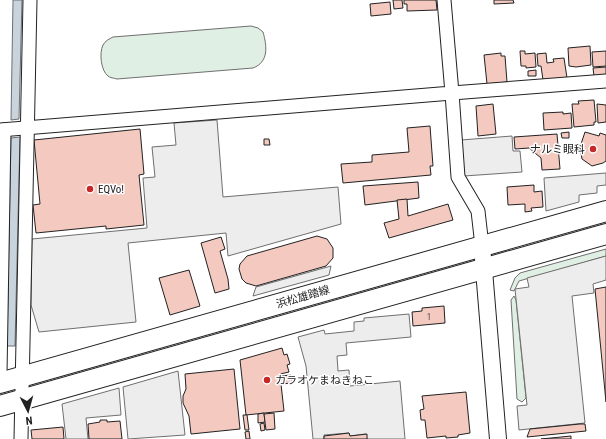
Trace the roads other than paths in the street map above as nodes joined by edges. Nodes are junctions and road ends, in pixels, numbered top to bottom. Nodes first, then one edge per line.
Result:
1 (30, 0) edge
2 (444, 0) edge
3 (606, 81) edge
4 (452, 93) junction
5 (27, 128) junction
6 (2, 130) edge
7 (606, 211) edge
8 (606, 234) edge
9 (482, 246) junction
10 (484, 269) junction
11 (0, 375) edge
12 (22, 376) junction
13 (0, 383) edge
14 (22, 400) junction
15 (0, 406) edge
16 (21, 439) edge
17 (498, 439) edge

1 - 5 street
2 - 4 street
3 - 4 street
4 - 5 street
4 - 9 street
5 - 6 street
5 - 12 street
6 - 11 street
7 - 9 main road, 浜松雄踏線
8 - 10 main road, 浜松雄踏線
9 - 10 street
9 - 12 main road, 浜松雄踏線
10 - 14 main road, 浜松雄踏線
10 - 17 street
12 - 13 main road, 浜松雄踏線
12 - 14 street
14 - 15 main road, 浜松雄踏線
14 - 16 street

